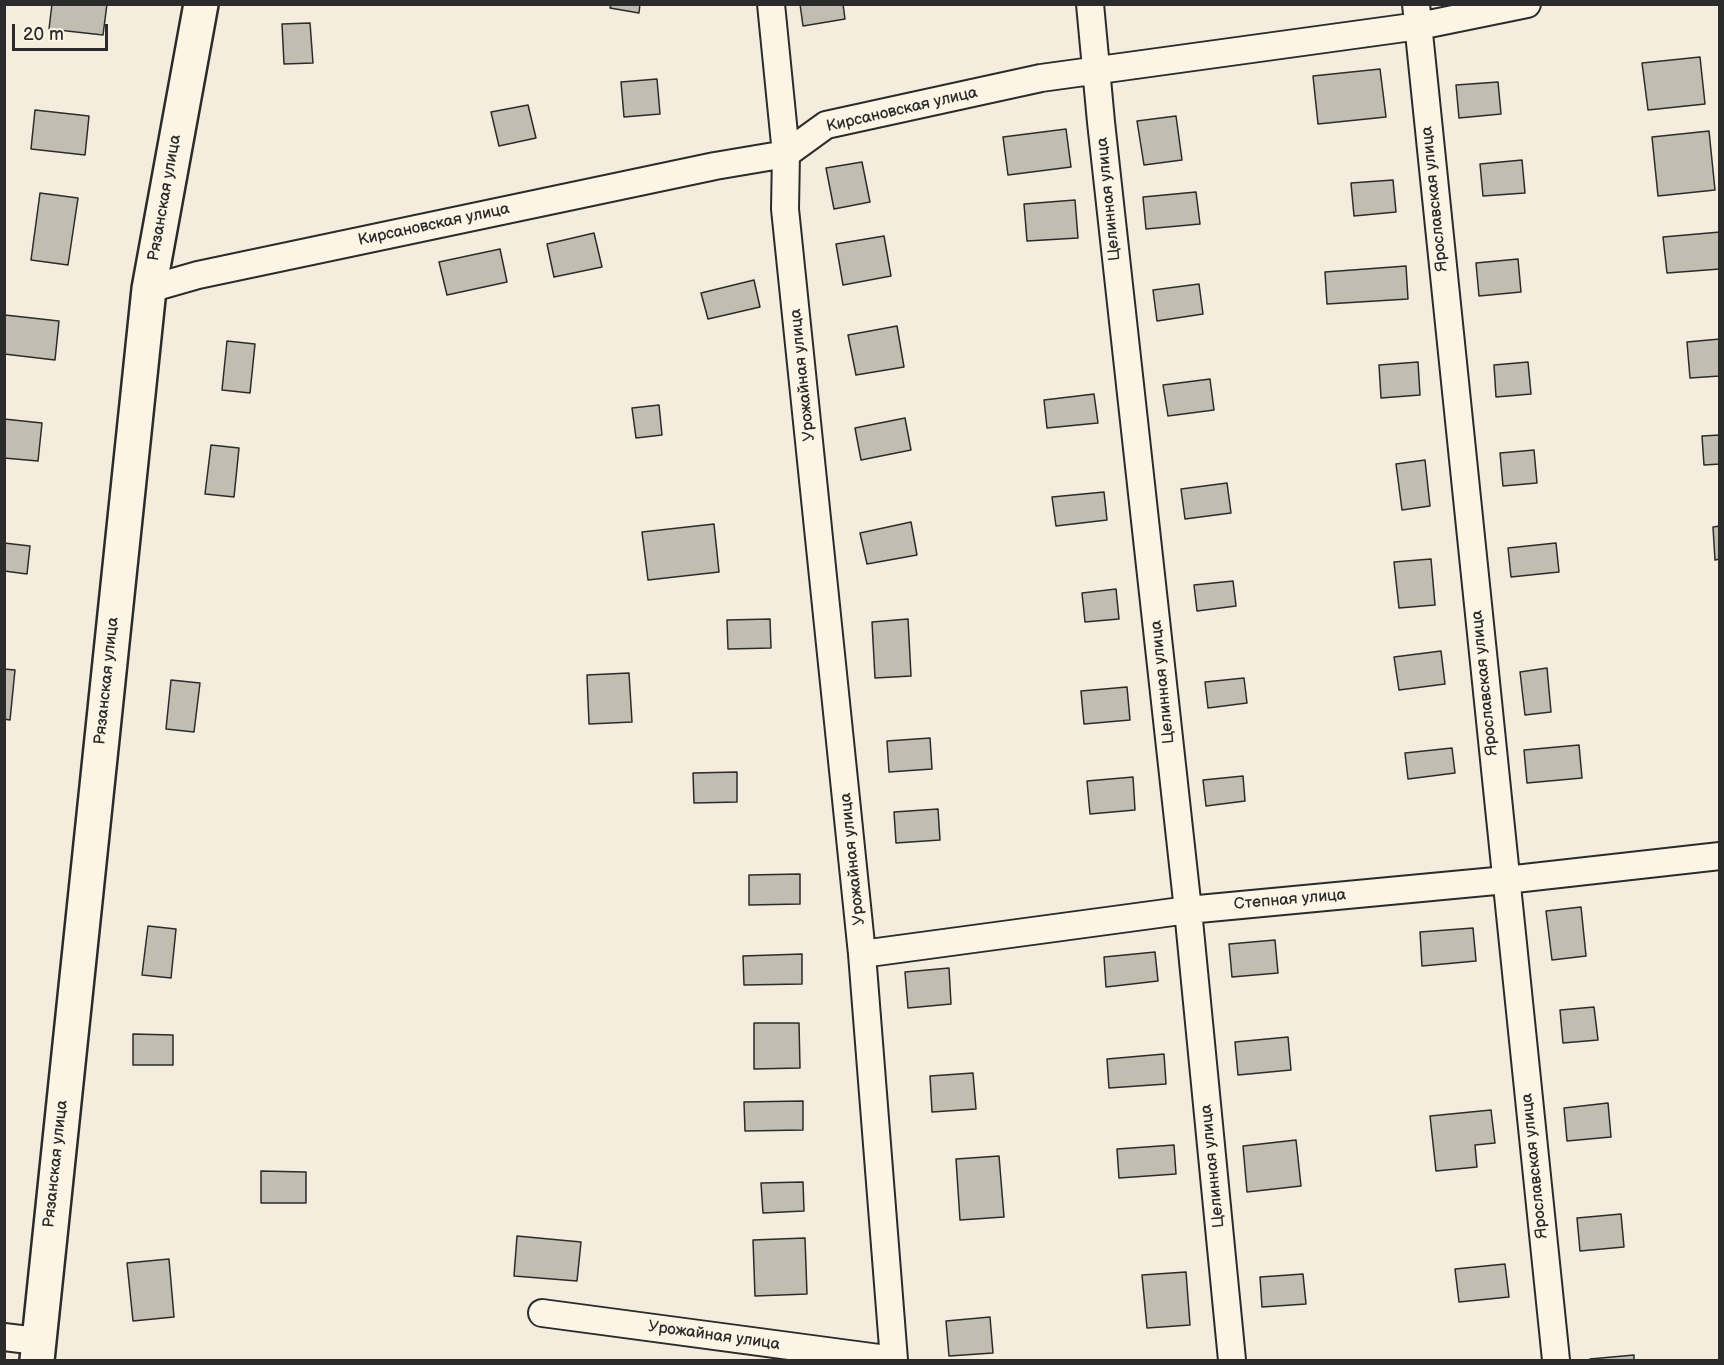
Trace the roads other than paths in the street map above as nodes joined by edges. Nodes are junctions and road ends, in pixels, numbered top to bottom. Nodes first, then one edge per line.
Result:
1 (201, 4) edge
2 (771, 4) edge
3 (1090, 4) edge
4 (1527, 4) edge
5 (1418, 15) edge
6 (1098, 72) junction
7 (786, 154) junction
8 (149, 289) junction
9 (1719, 856) edge
10 (1506, 880) junction
11 (1188, 910) junction
12 (862, 954) junction
13 (542, 1313) dead end
14 (4, 1337) edge
15 (37, 1351) edge
16 (1232, 1360) edge
17 (1556, 1360) edge

1 - 8 main road, Рязанская улица
2 - 7 street, Урожайная улица
3 - 6 street, Целинная улица
4 - 5 street, Кирсановская улица
5 - 6 street, Кирсановская улица
5 - 10 street, Ярославская улица
6 - 7 street, Кирсановская улица
6 - 11 street, Целинная улица
7 - 8 street, Кирсановская улица
7 - 12 street, Урожайная улица
8 - 15 main road, Рязанская улица
9 - 10 street, Степная улица
10 - 11 street, Степная улица
10 - 17 street, Ярославская улица
11 - 12 street, Степная улица
11 - 16 street, Целинная улица
12 - 13 street, Урожайная улица
14 - 15 street

